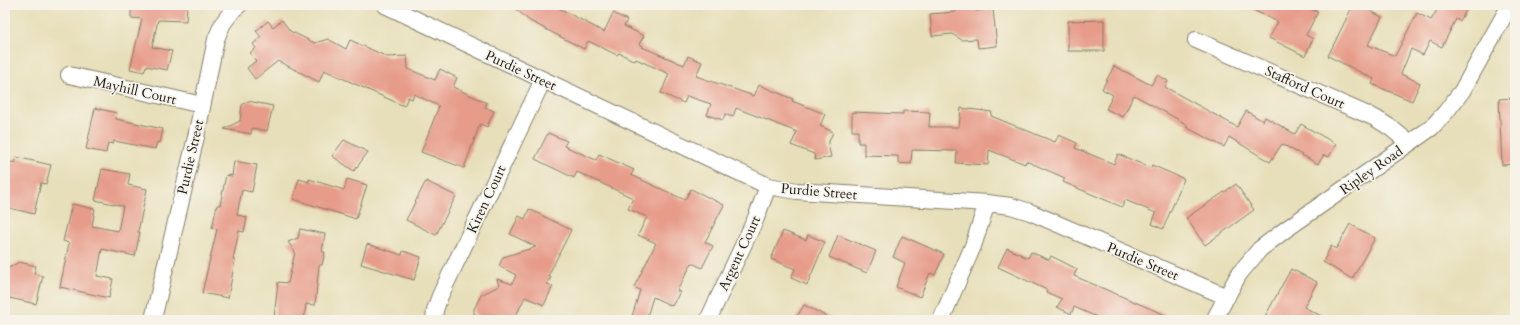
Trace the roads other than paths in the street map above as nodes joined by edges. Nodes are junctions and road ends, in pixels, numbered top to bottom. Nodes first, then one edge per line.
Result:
1 (239, 5) edge
2 (385, 5) edge
3 (1510, 5) edge
4 (1196, 40) dead end
5 (69, 75) dead end
6 (543, 80) junction
7 (202, 105) junction
8 (1409, 143) junction
9 (768, 186) junction
10 (987, 203) junction
11 (1226, 297) junction
12 (154, 315) dead end
13 (434, 320) edge
14 (708, 320) edge
15 (941, 320) edge
16 (1214, 320) edge

1 - 7 street, Purdie Street
2 - 6 street, Purdie Street
3 - 8 street, Ripley Road
4 - 8 street, Stafford Court
5 - 7 street, Mayhill Court
6 - 9 street, Purdie Street
6 - 13 street, Kiren Court
7 - 12 street, Purdie Street
8 - 11 street, Ripley Road
9 - 10 street, Purdie Street
9 - 14 street, Argent Court
10 - 11 street, Purdie Street
10 - 15 street
11 - 16 street, Ripley Road

